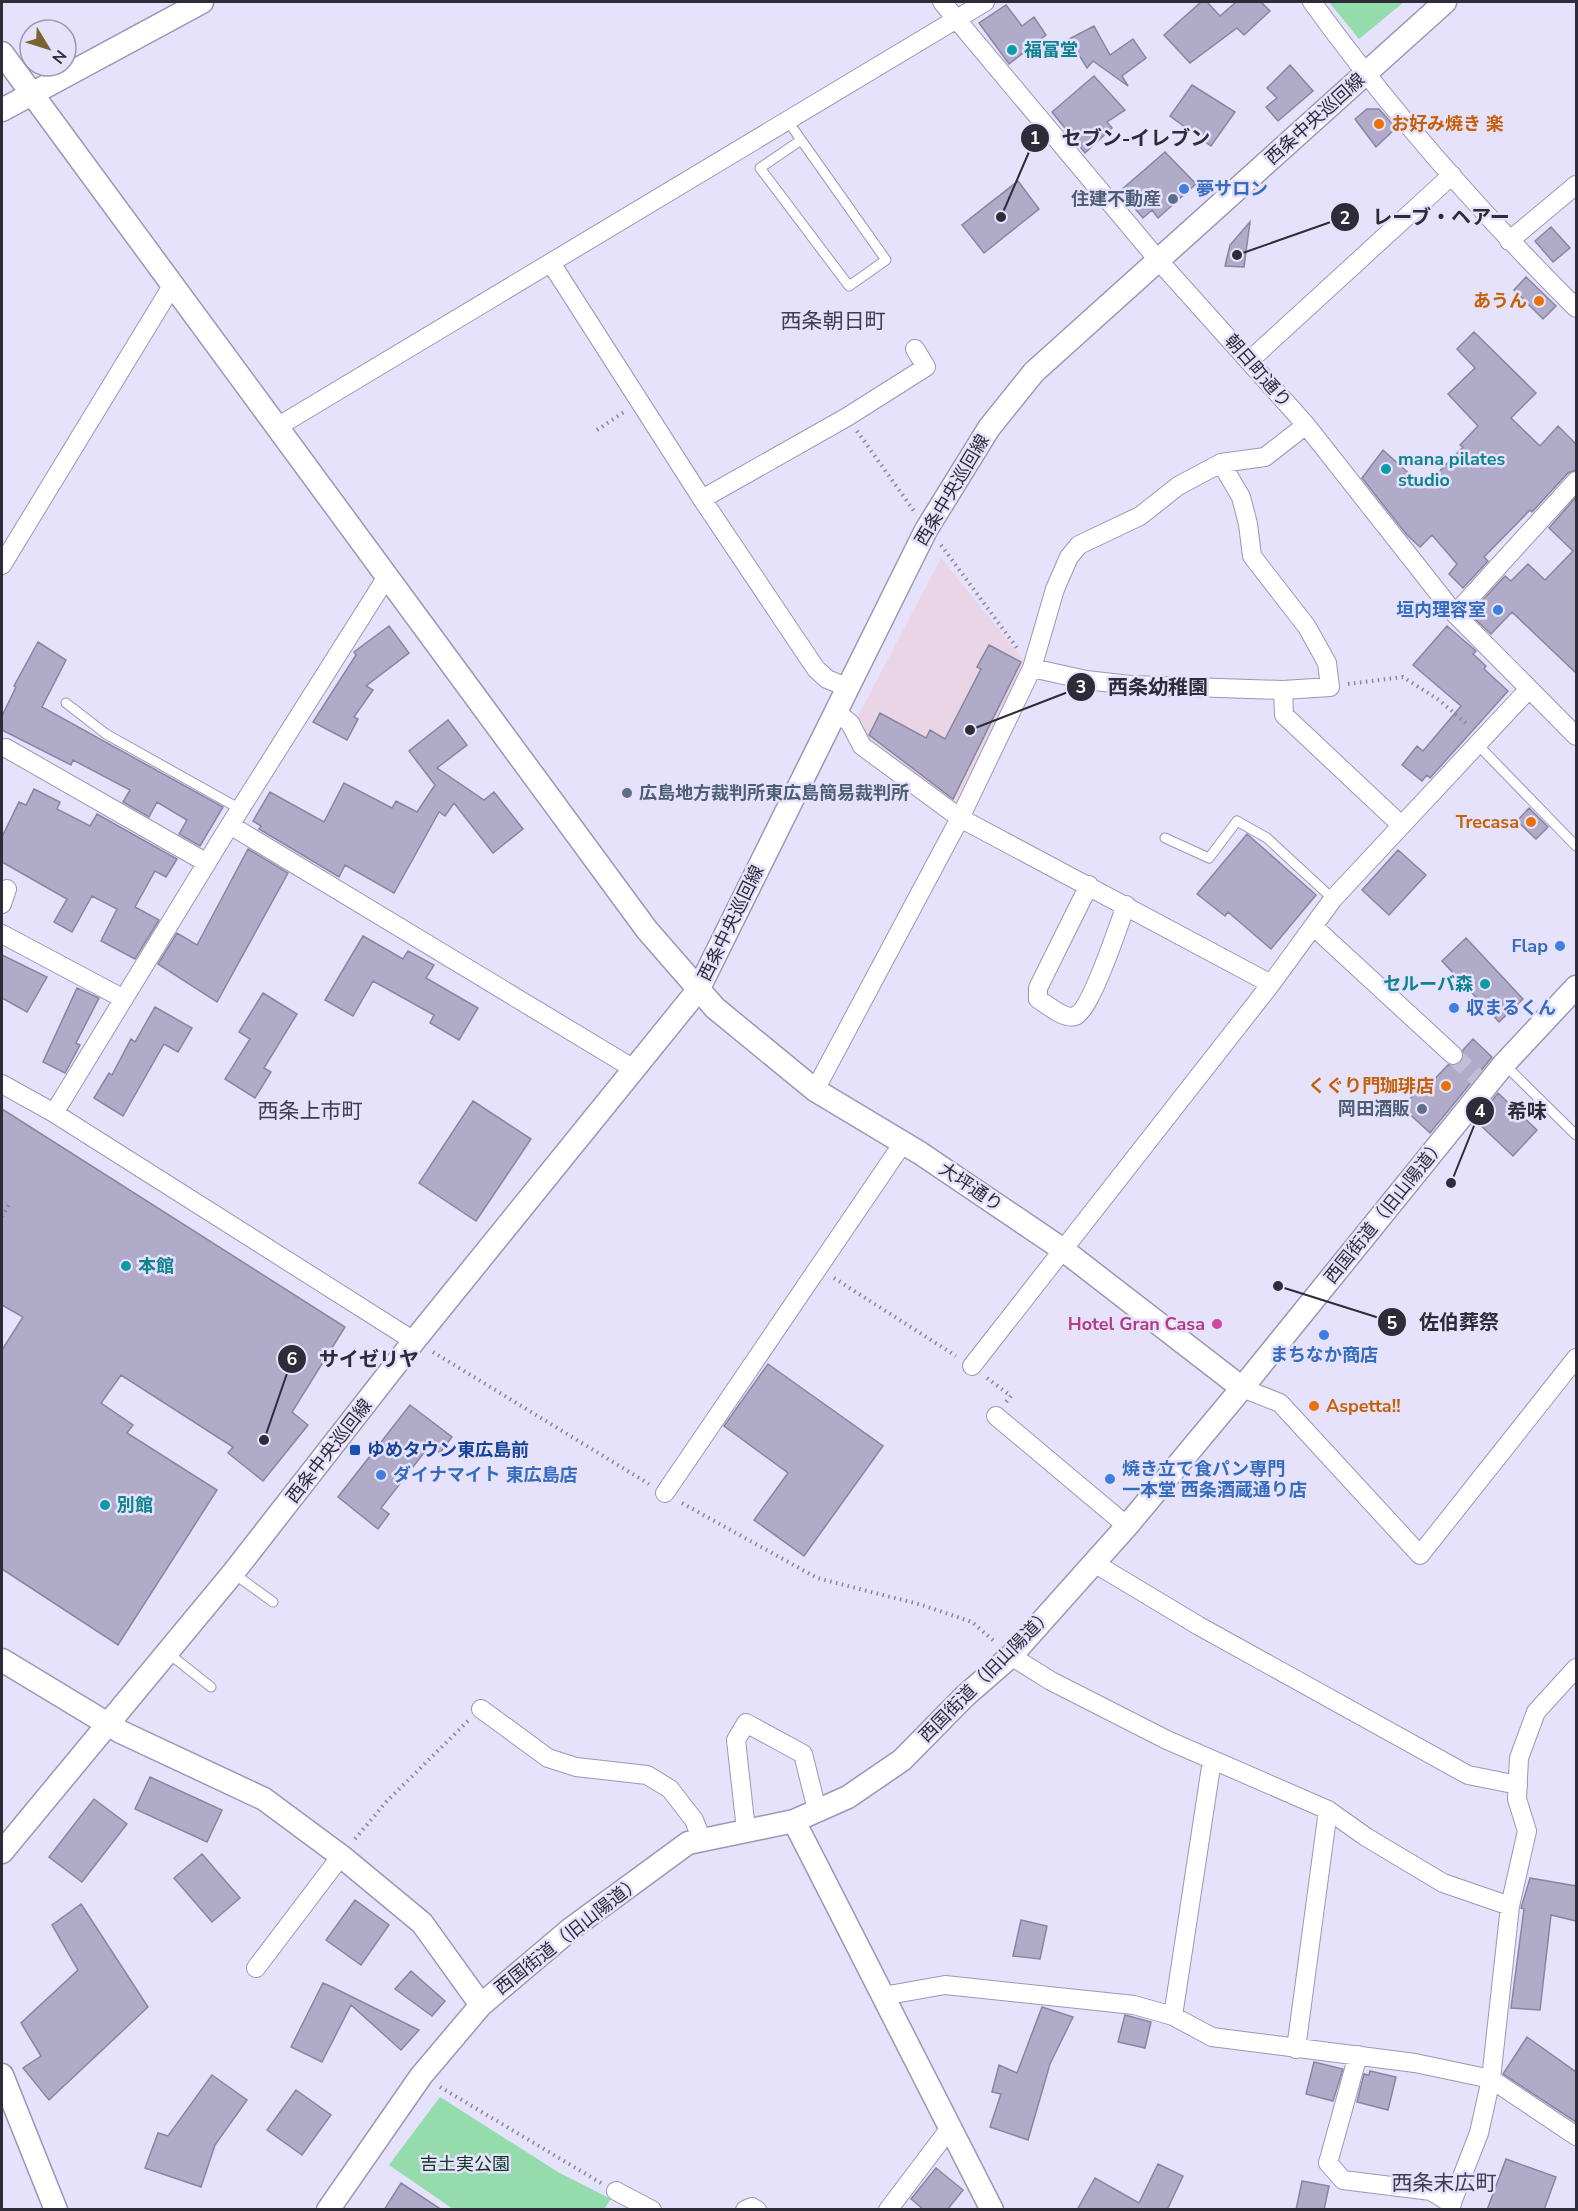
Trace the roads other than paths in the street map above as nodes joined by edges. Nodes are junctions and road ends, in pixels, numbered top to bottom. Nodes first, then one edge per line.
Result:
1 (202, 2) edge
2 (942, 2) edge
3 (986, 2) edge
4 (1312, 2) edge
5 (1445, 2) edge
6 (956, 18) junction
7 (2, 53) edge
8 (1366, 74) junction
9 (33, 93) junction
10 (2, 110) edge
11 (787, 120) junction
12 (801, 140) junction
13 (1452, 175) junction
14 (1576, 185) edge
15 (1509, 241) junction
16 (1159, 261) junction
17 (551, 264) junction
18 (172, 286) junction
19 (1576, 308) edge
20 (915, 349) dead end
21 (1250, 361) junction
22 (1306, 425) junction
23 (277, 427) junction
24 (1221, 464) junction
25 (1576, 481) edge
26 (702, 499) junction
27 (2, 566) edge
28 (386, 578) junction
29 (1455, 614) junction
30 (1032, 668) junction
31 (849, 688) junction
32 (1283, 690) junction
33 (1528, 690) junction
34 (66, 703) dead end
35 (836, 712) junction
36 (1576, 736) edge
37 (1480, 741) junction
38 (6, 748) dead end
39 (240, 809) junction
40 (960, 818) junction
41 (230, 825) junction
42 (1401, 825) junction
43 (1165, 838) dead end
44 (1576, 846) edge
45 (207, 863) junction
46 (1089, 885) junction
47 (1333, 899) junction
48 (1126, 905) junction
49 (1314, 927) junction
50 (2, 934) edge
51 (1271, 984) junction
52 (1576, 987) edge
53 (698, 990) junction
54 (123, 999) junction
55 (1453, 1055) tunnel mouth
56 (1504, 1064) junction
57 (634, 1069) junction
58 (2, 1084) edge
59 (815, 1090) junction
60 (54, 1113) junction
61 (1576, 1135) edge
62 (903, 1143) junction
63 (1062, 1249) junction
64 (414, 1341) junction
65 (1576, 1358) edge
66 (972, 1366) road end
67 (1242, 1388) junction
68 (996, 1416) road end
69 (665, 1493) road end
70 (1127, 1526) junction
71 (1094, 1563) junction
72 (233, 1573) junction
73 (273, 1602) dead end
74 (167, 1653) junction
75 (1011, 1656) junction
76 (2, 1660) edge
77 (1576, 1668) edge
78 (211, 1687) dead end
79 (481, 1709) road end
80 (107, 1725) junction
81 (1212, 1760) junction
82 (1518, 1785) junction
83 (817, 1810) junction
84 (1328, 1810) junction
85 (794, 1821) junction
86 (746, 1830) junction
87 (702, 1840) junction
88 (2, 1852) edge
89 (341, 1856) junction
90 (1510, 1906) junction
91 (256, 1968) dead end
92 (883, 1996) junction
93 (481, 2005) junction
94 (1173, 2016) junction
95 (1296, 2049) junction
96 (1358, 2055) junction
97 (2, 2075) edge
98 (1491, 2079) junction
99 (950, 2128) junction
100 (1576, 2136) edge
101 (616, 2191) road end
102 (1450, 2207) edge
103 (56, 2210) edge
104 (328, 2210) edge
105 (652, 2210) edge
106 (745, 2210) edge
107 (757, 2210) edge
108 (888, 2210) edge
109 (992, 2210) edge

1 - 9 street
2 - 6 street, 朝日町通り
3 - 6 street
4 - 8 street
5 - 8 street, 西条中央巡回線
6 - 11 street
6 - 16 street, 朝日町通り
7 - 9 street, 大坪通り
8 - 13 street
8 - 16 street, 西条中央巡回線
9 - 10 street
9 - 18 street, 大坪通り
11 - 12 lane
11 - 17 street
12 - 12 lane
13 - 15 street
13 - 21 street
14 - 15 street
15 - 19 street
16 - 21 street, 朝日町通り
16 - 31 street, 西条中央巡回線
17 - 23 street
17 - 26 street
18 - 23 street, 大坪通り
18 - 27 street
20 - 26 street
21 - 22 street, 朝日町通り
22 - 24 street
22 - 29 street, 朝日町通り
23 - 28 street, 大坪通り
24 - 30 street
24 - 32 street
25 - 29 street
26 - 31 street
28 - 39 street
28 - 53 street, 大坪通り
29 - 33 street, 朝日町通り
30 - 32 street
30 - 40 street
31 - 35 street, 西条中央巡回線
32 - 42 street
33 - 36 street, 朝日町通り
33 - 37 street
34 - 39 lane
35 - 40 street
35 - 53 street, 西条中央巡回線
37 - 42 street
37 - 44 lane
38 - 45 street
39 - 41 street
40 - 46 street
40 - 59 street
41 - 45 street
41 - 57 street
42 - 47 street
43 - 47 lane
45 - 54 street
46 - 48 street
46 - 48 street
47 - 49 street
48 - 51 street
49 - 51 street
49 - 55 street
50 - 54 street
51 - 63 street
52 - 56 street, 西国街道（旧山陽道）
53 - 57 street, 西条中央巡回線
53 - 59 street, 大坪通り
54 - 60 street
56 - 61 lane
56 - 67 street, 西国街道（旧山陽道）
57 - 64 street, 西条中央巡回線
58 - 60 street
59 - 62 street, 大坪通り
60 - 64 street
62 - 63 street, 大坪通り
62 - 69 street
63 - 66 street
63 - 67 street, 大坪通り
64 - 72 street, 西条中央巡回線
65 - 67 street
67 - 70 street, 西国街道（旧山陽道）
68 - 70 street
70 - 71 street, 西国街道（旧山陽道）
71 - 75 street, 西国街道（旧山陽道）
71 - 82 street
72 - 73 lane
72 - 74 street, 西条中央巡回線
74 - 78 lane
74 - 80 street, 西条中央巡回線
75 - 81 street
75 - 83 street, 西国街道（旧山陽道）
76 - 80 street
77 - 82 street
79 - 87 street
80 - 88 street, 西条中央巡回線
80 - 89 street
81 - 84 street
81 - 94 street
82 - 90 street
83 - 85 street, 西国街道（旧山陽道）
83 - 86 street
84 - 90 street
84 - 95 street
85 - 86 street, 西国街道（旧山陽道）
85 - 92 street
86 - 87 street, 西国街道（旧山陽道）
87 - 93 street, 西国街道（旧山陽道）
89 - 91 street
89 - 93 street
90 - 98 street
92 - 94 street
92 - 99 street
93 - 104 street, 西国街道（旧山陽道）
94 - 95 street
95 - 96 street
96 - 98 street
96 - 102 street
97 - 103 street
98 - 100 street
98 - 102 street
99 - 108 street
99 - 109 street
101 - 105 street
106 - 107 street

